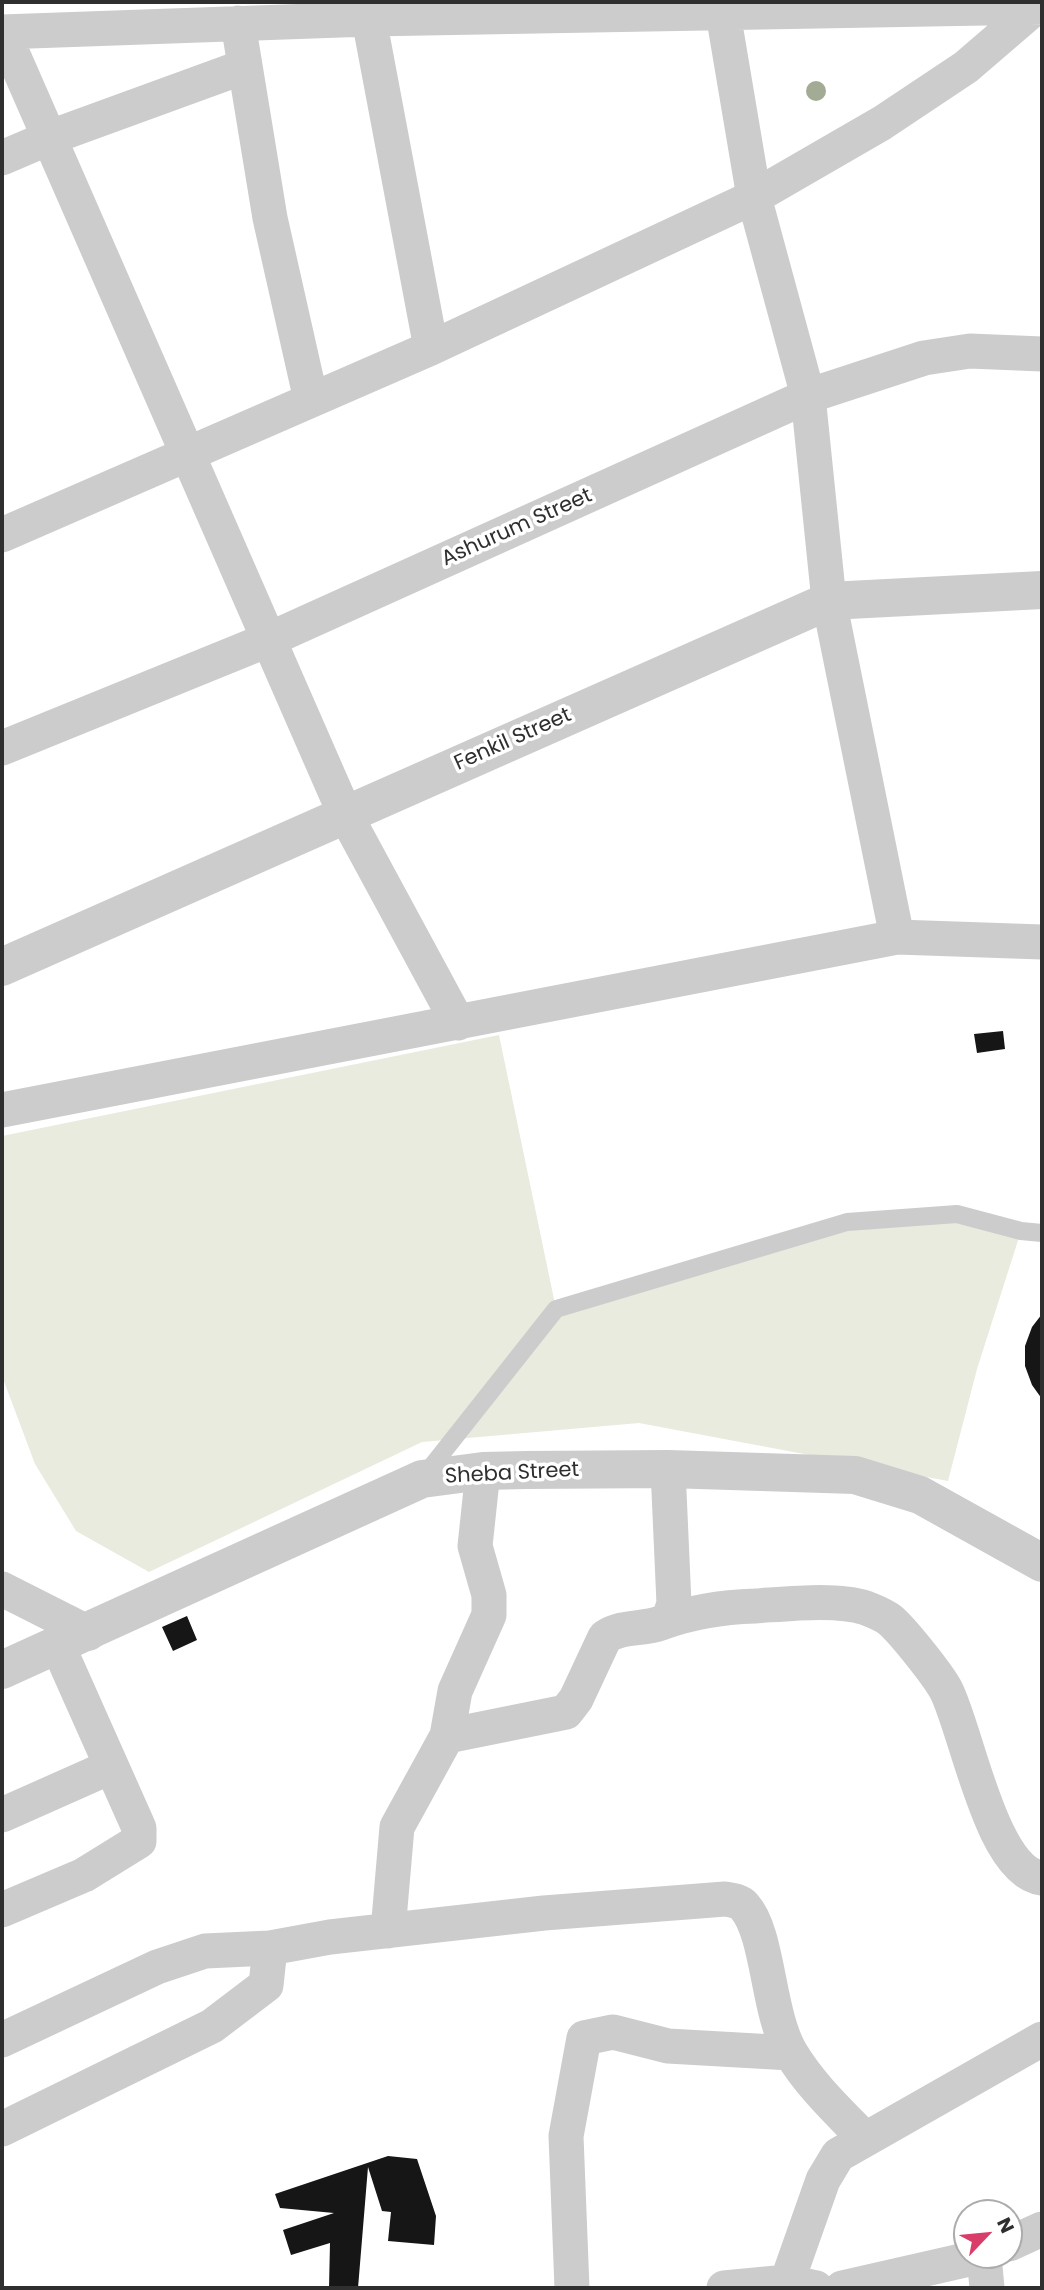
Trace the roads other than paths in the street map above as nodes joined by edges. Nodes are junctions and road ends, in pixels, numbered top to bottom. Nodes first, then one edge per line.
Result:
1 (1040, 6) edge
2 (600, 9) edge
3 (723, 13) junction
4 (91, 14) edge
5 (369, 19) junction
6 (238, 23) junction
7 (2, 32) edge
8 (243, 67) junction
9 (51, 137) junction
10 (2, 158) edge
11 (754, 197) junction
12 (431, 348) junction
13 (1042, 354) edge
14 (808, 396) junction
15 (312, 400) junction
16 (190, 455) junction
17 (2, 535) edge
18 (1042, 590) edge
19 (829, 601) junction
20 (270, 639) junction
21 (2, 747) edge
22 (345, 814) junction
23 (897, 937) junction
24 (1042, 942) edge
25 (2, 967) edge
26 (458, 1023) junction
27 (2, 1110) edge
28 (1042, 1233) edge
29 (668, 1469) junction
30 (483, 1471) junction
31 (422, 1479) junction
32 (1042, 1563) edge
33 (2, 1589) edge
34 (670, 1618) junction
35 (74, 1639) junction
36 (2, 1671) edge
37 (447, 1736) junction
38 (110, 1767) junction
39 (2, 1815) edge
40 (1042, 1878) edge
41 (2, 1910) edge
42 (388, 1931) junction
43 (270, 1948) junction
44 (1042, 2039) edge
45 (2, 2040) edge
46 (790, 2053) junction
47 (2, 2129) edge
48 (864, 2138) junction
49 (1042, 2228) edge
50 (1023, 2241) edge
51 (953, 2268) edge
52 (802, 2285) edge
53 (572, 2288) edge
54 (724, 2288) edge
55 (842, 2288) edge

1 - 3 street
1 - 11 street
2 - 3 street
2 - 5 street
3 - 11 street
4 - 6 street
4 - 7 street
5 - 6 street
5 - 12 street
6 - 8 street
7 - 9 street
8 - 9 street
8 - 15 street
9 - 10 street
9 - 16 street
11 - 12 street
11 - 14 street
12 - 15 street
13 - 14 street, Ashurum Street
14 - 19 street
14 - 20 street, Ashurum Street
15 - 16 street
16 - 17 street
16 - 20 street
18 - 19 street, Fenkil Street
19 - 22 street, Fenkil Street
19 - 23 street
20 - 21 street, Ashurum Street
20 - 22 street
22 - 25 street, Fenkil Street
22 - 26 street
23 - 24 street
23 - 26 street
26 - 27 street
28 - 31 lane
29 - 30 street, Sheba Street
29 - 32 street, Sheba Street
29 - 34 street
30 - 31 street, Sheba Street
30 - 37 street
31 - 35 street, Sheba Street
33 - 35 street
34 - 37 street
34 - 40 street
35 - 36 street, Sheba Street
35 - 38 street
37 - 42 street
38 - 39 street
38 - 41 street
42 - 43 street
42 - 46 street
43 - 45 street
43 - 47 street
44 - 48 street
46 - 48 street
46 - 53 street
48 - 52 street
49 - 50 street
51 - 55 street
52 - 54 street

